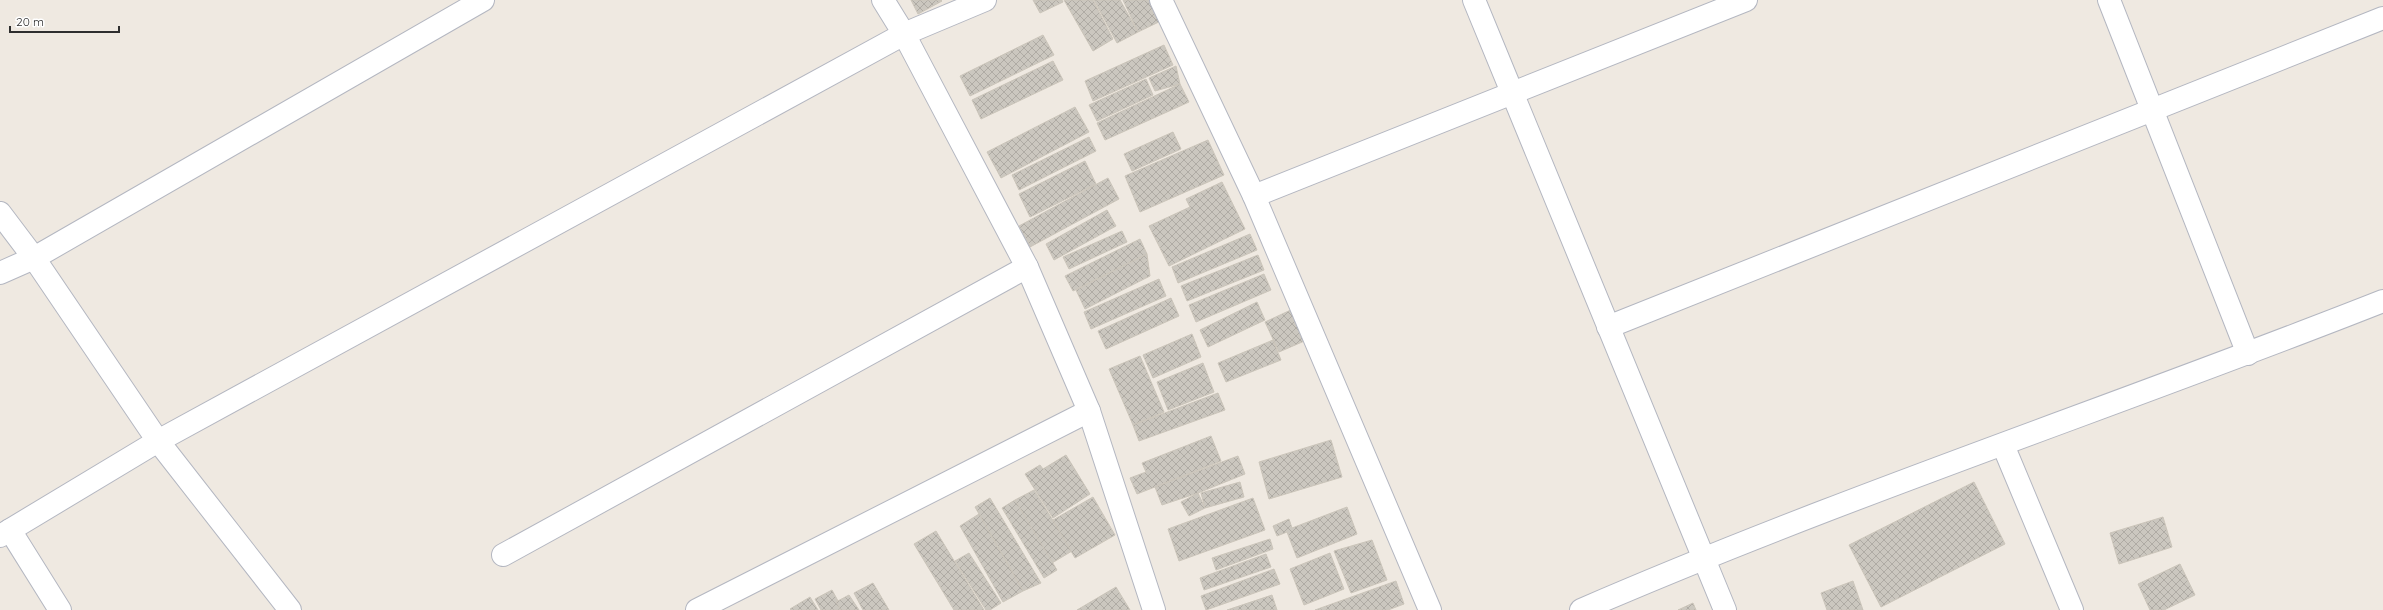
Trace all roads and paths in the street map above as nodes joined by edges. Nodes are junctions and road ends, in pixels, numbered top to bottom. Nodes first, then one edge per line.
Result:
1 (483, 0) edge
2 (883, 0) edge
3 (985, 0) edge
4 (1161, 0) edge
5 (1474, 0) edge
6 (1746, 0) edge
7 (2109, 0) edge
8 (2383, 18) edge
9 (904, 34) junction
10 (1514, 93) junction
11 (2152, 110) junction
12 (1254, 196) junction
13 (0, 213) edge
14 (34, 258) junction
15 (1026, 267) junction
16 (0, 273) edge
17 (2383, 300) edge
18 (1608, 327) junction
19 (2248, 354) junction
20 (1089, 411) junction
21 (158, 441) junction
22 (2003, 445) junction
23 (5, 532) edge
24 (503, 555) dead end
25 (1703, 557) junction
26 (60, 610) edge
27 (290, 610) edge
28 (697, 610) edge
29 (1154, 610) edge
30 (1430, 610) edge
31 (1581, 610) edge
32 (1725, 610) edge
33 (2072, 610) edge

1 - 14 street
2 - 9 street
3 - 9 street
4 - 12 street
5 - 10 street
6 - 10 street
7 - 11 street
8 - 11 street
9 - 15 street
9 - 21 street
10 - 12 street
10 - 18 street
11 - 18 street
11 - 19 street
12 - 30 street
13 - 14 street
14 - 16 street
14 - 21 street
15 - 20 street
15 - 24 street
17 - 19 street
18 - 25 street
19 - 22 street
20 - 28 street
20 - 29 street
21 - 23 street
21 - 27 street
22 - 25 street
22 - 33 street
23 - 26 street
25 - 31 street
25 - 32 street

